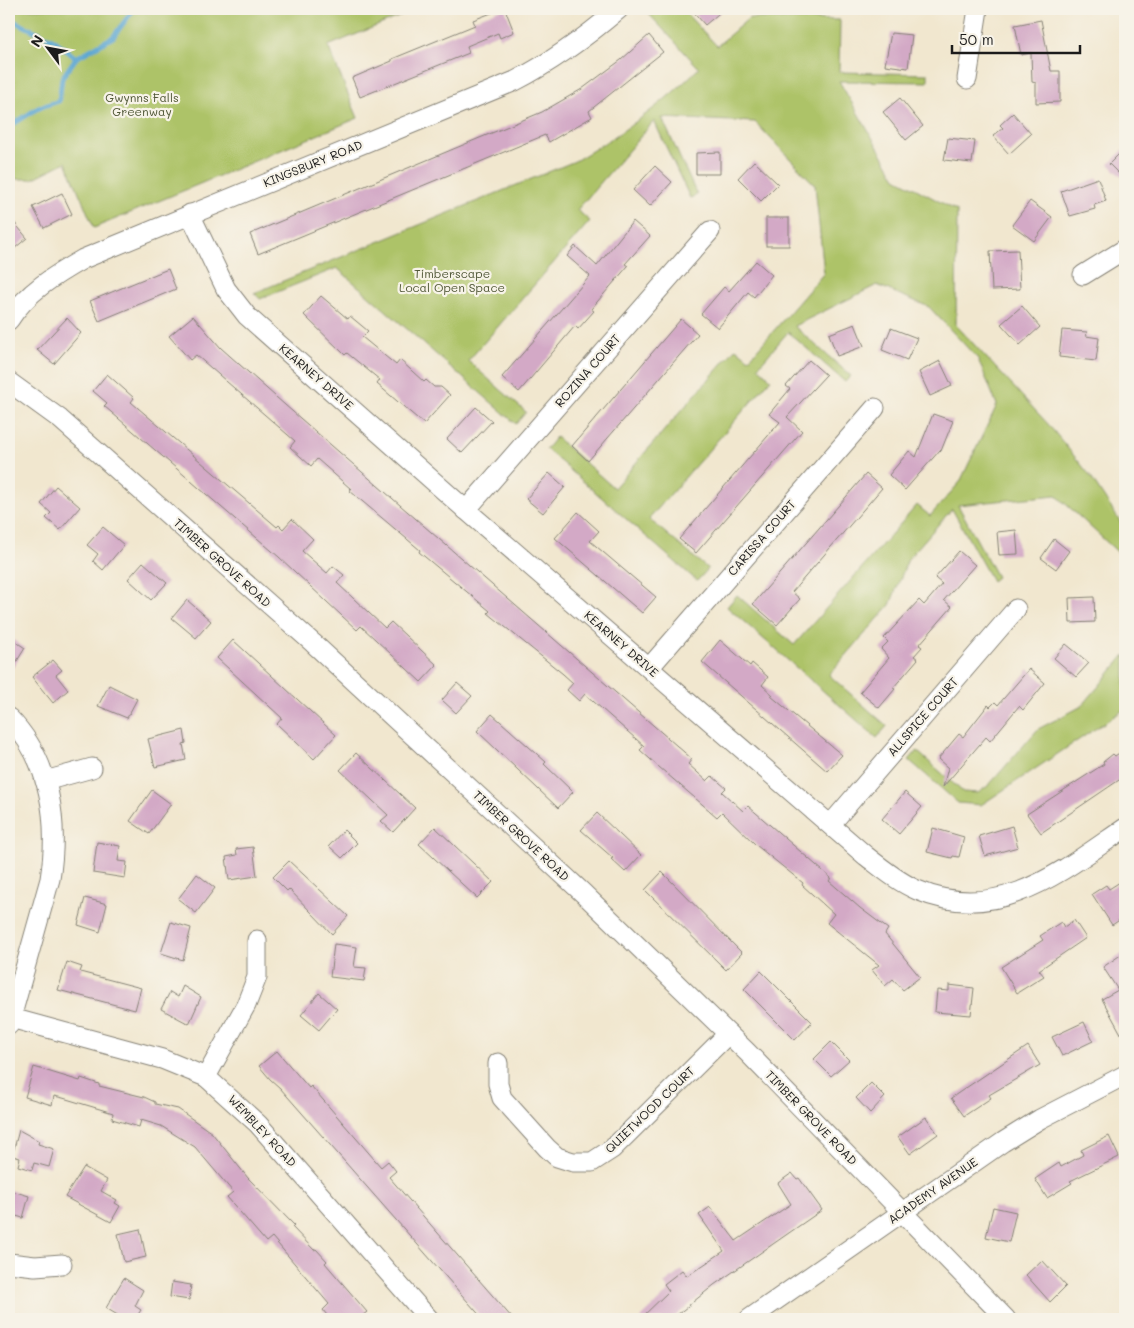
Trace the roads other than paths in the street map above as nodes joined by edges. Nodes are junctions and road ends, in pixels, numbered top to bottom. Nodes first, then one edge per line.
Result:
1 (619, 9) edge
2 (978, 9) edge
3 (967, 79) dead end
4 (190, 214) junction
5 (710, 231) dead end
6 (1125, 249) edge
7 (1083, 275) dead end
8 (9, 320) edge
9 (9, 382) edge
10 (875, 408) dead end
11 (466, 510) junction
12 (1016, 610) dead end
13 (649, 668) junction
14 (9, 718) edge
15 (92, 768) dead end
16 (46, 781) junction
17 (830, 824) junction
18 (1125, 828) edge
19 (257, 940) dead end
20 (10, 1021) edge
21 (728, 1034) junction
22 (498, 1063) dead end
23 (1125, 1075) edge
24 (206, 1077) junction
25 (903, 1212) junction
26 (9, 1263) edge
27 (62, 1264) dead end
28 (427, 1318) edge
29 (749, 1319) edge
30 (1006, 1319) edge

1 - 4 street, KINGSBURY ROAD
2 - 3 street
4 - 8 street, KINGSBURY ROAD
4 - 11 street, KEARNEY DRIVE
5 - 11 street, ROZINA COURT
6 - 7 street
9 - 21 street, TIMBER GROVE ROAD
10 - 13 street, CARISSA COURT
11 - 13 street, KEARNEY DRIVE
12 - 17 street, ALLSPICE COURT
13 - 17 street, KEARNEY DRIVE
14 - 16 street
15 - 16 street
16 - 20 street
17 - 18 street, KEARNEY DRIVE
19 - 24 street
20 - 24 street, WEMBLEY ROAD
21 - 22 street, QUIETWOOD COURT
21 - 25 street, TIMBER GROVE ROAD
23 - 25 street, ACADEMY AVENUE
24 - 28 street, WEMBLEY ROAD
25 - 29 street, ACADEMY AVENUE
25 - 30 street, TIMBER GROVE ROAD
26 - 27 street

